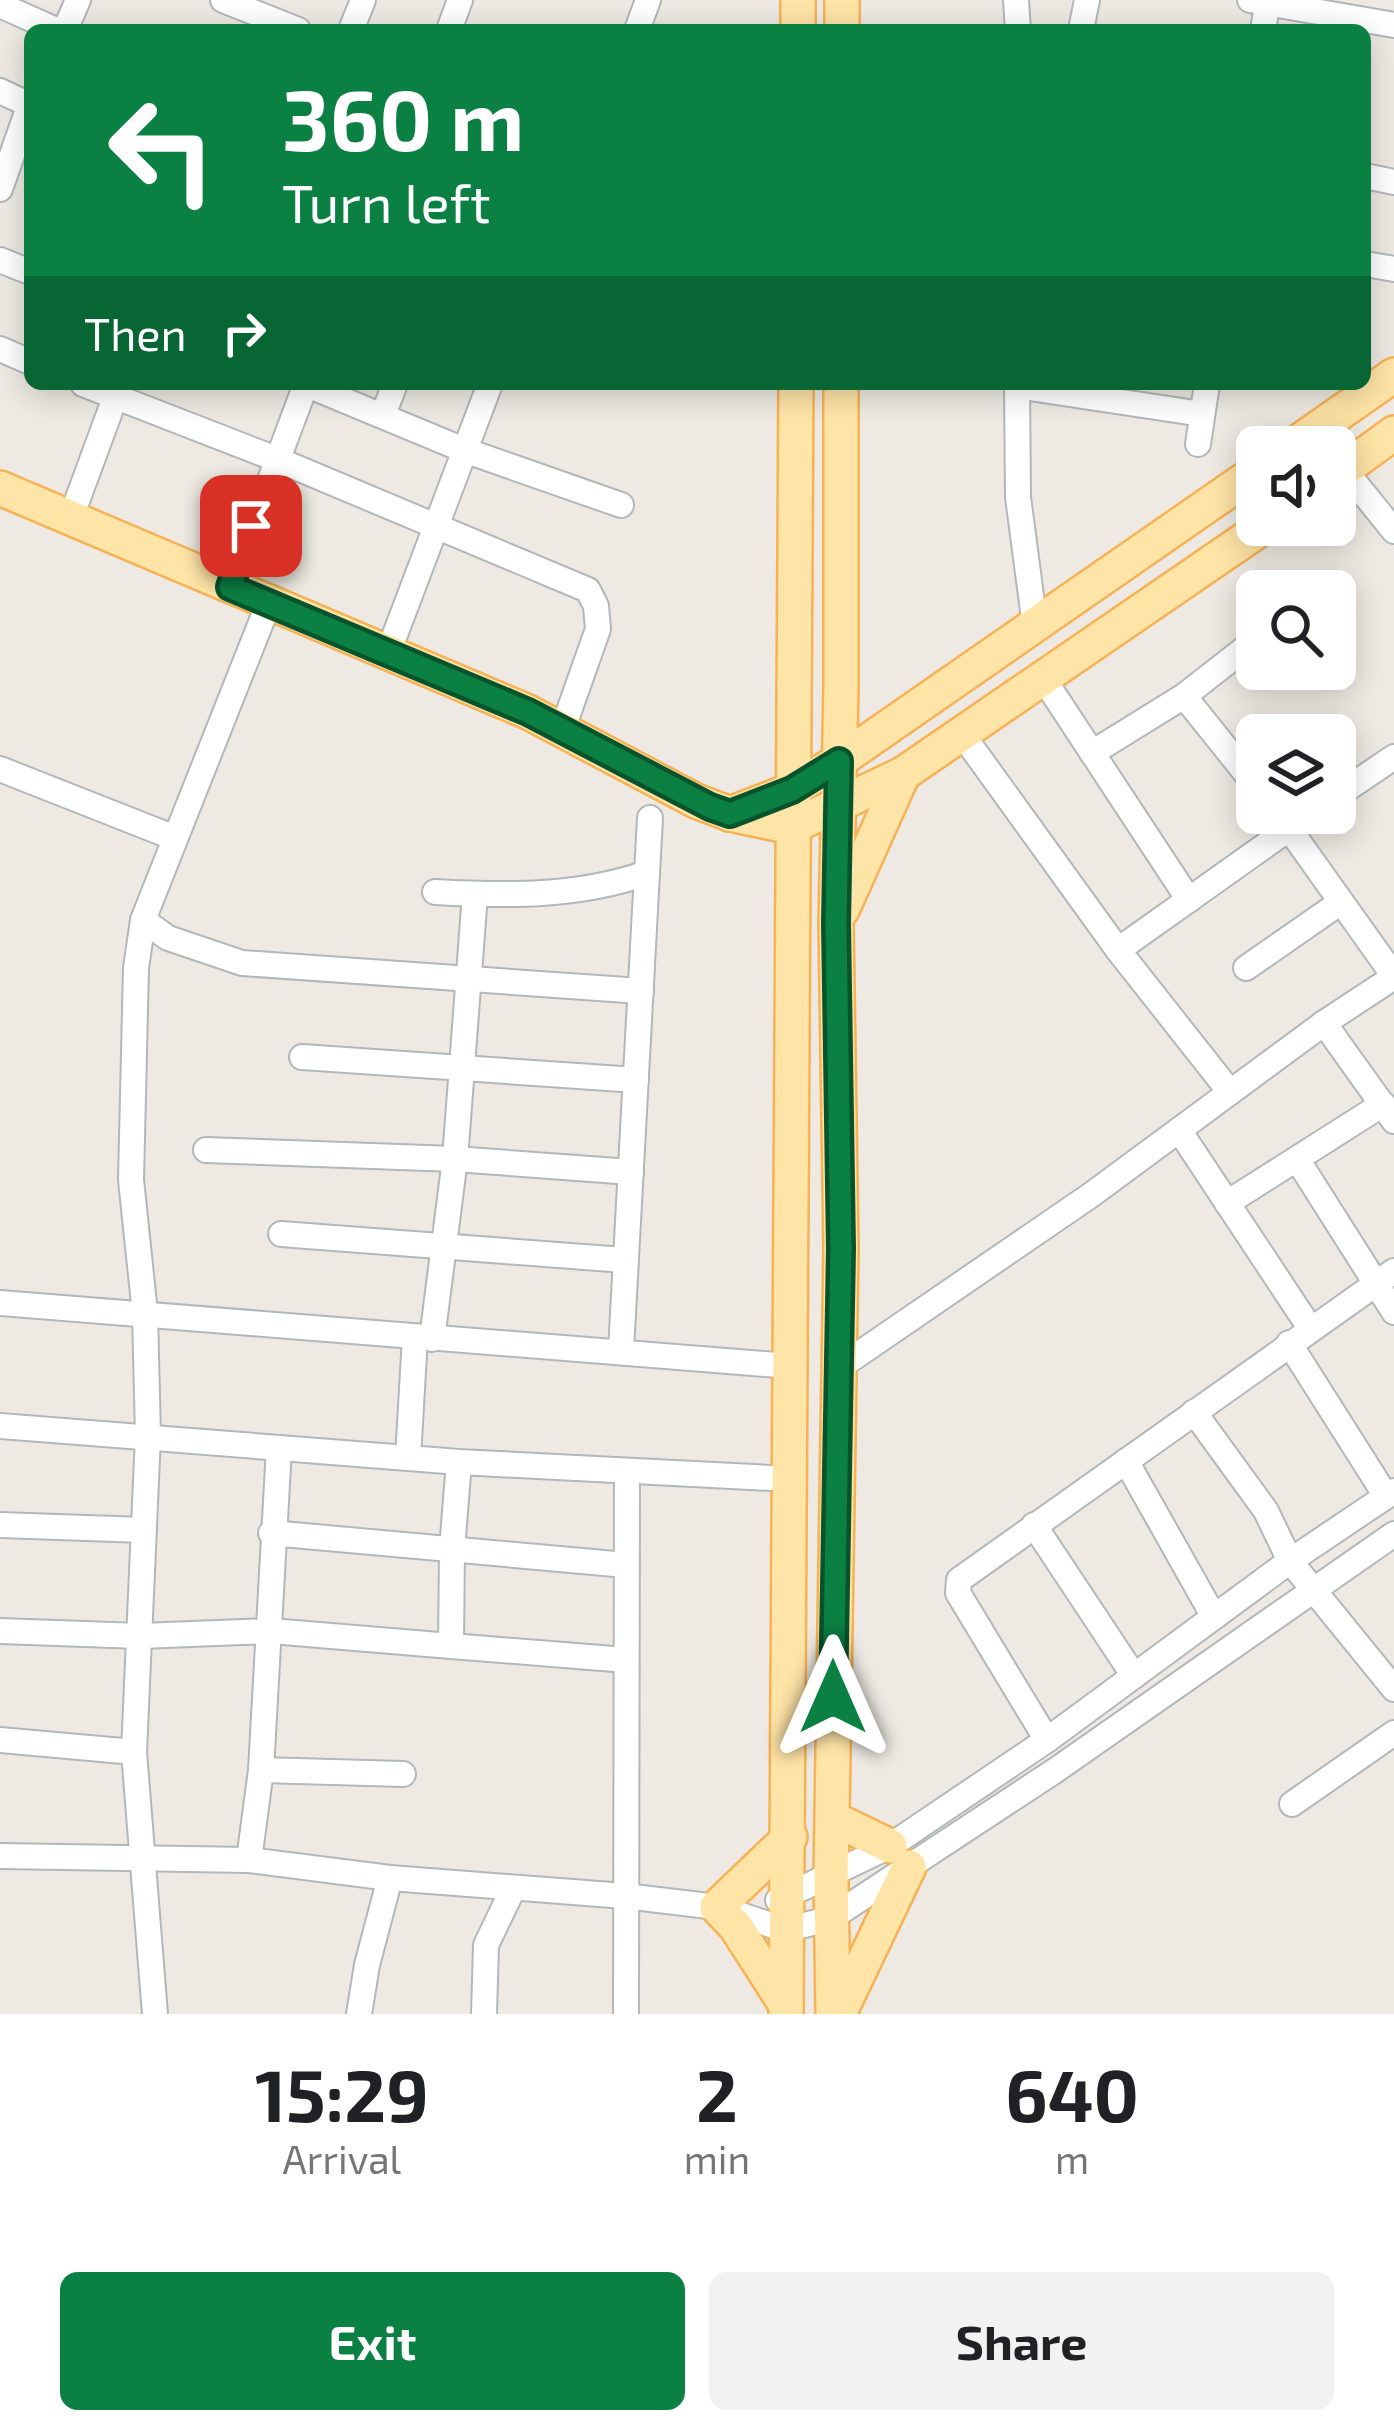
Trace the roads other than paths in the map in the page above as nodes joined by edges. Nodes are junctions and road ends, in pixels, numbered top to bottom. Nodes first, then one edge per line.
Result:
1 (223, 0) edge
2 (1262, 1) edge
3 (0, 4) edge
4 (264, 16) edge
5 (46, 24) edge
6 (1394, 26) edge
7 (24, 121) edge
8 (0, 189) edge
9 (1394, 375) edge
10 (304, 390) edge
11 (321, 390) edge
12 (392, 390) edge
13 (488, 390) edge
14 (796, 390) edge
15 (842, 390) edge
16 (1017, 390) edge
17 (1049, 390) edge
18 (1206, 390) edge
19 (117, 391) edge
20 (1202, 414) junction
21 (383, 415) junction
22 (1321, 426) edge
23 (1394, 433) edge
24 (1198, 444) dead end
25 (464, 450) junction
26 (276, 459) junction
27 (1356, 460) edge
28 (1236, 486) edge
29 (0, 488) edge
30 (1356, 489) edge
31 (621, 505) dead end
32 (70, 520) junction
33 (437, 527) junction
34 (1394, 531) edge
35 (1236, 546) edge
36 (230, 587) junction
37 (268, 605) junction
38 (1035, 626) junction
39 (388, 653) junction
40 (1236, 655) edge
41 (1043, 678) junction
42 (842, 687) junction
43 (1184, 696) junction
44 (908, 716) junction
45 (563, 728) junction
46 (962, 734) junction
47 (795, 746) junction
48 (1092, 753) junction
49 (1394, 757) edge
50 (839, 761) junction
51 (1236, 761) edge
52 (0, 769) edge
53 (902, 774) junction
54 (1356, 783) edge
55 (792, 790) junction
56 (836, 808) junction
57 (744, 812) junction
58 (650, 818) dead end
59 (791, 827) junction
60 (1273, 834) edge
61 (1302, 834) edge
62 (175, 838) junction
63 (791, 869) junction
64 (647, 872) junction
65 (435, 892) dead end
66 (475, 894) junction
67 (1189, 900) junction
68 (1341, 902) junction
69 (143, 920) junction
70 (836, 923) junction
71 (1118, 950) junction
72 (1246, 968) dead end
73 (1394, 976) edge
74 (469, 978) junction
75 (640, 991) junction
76 (1324, 1023) junction
77 (302, 1057) dead end
78 (462, 1067) junction
79 (636, 1080) junction
80 (1230, 1092) junction
81 (1389, 1113) edge
82 (1179, 1130) junction
83 (206, 1150) dead end
84 (454, 1159) junction
85 (1297, 1159) junction
86 (631, 1172) junction
87 (1227, 1203) junction
88 (281, 1234) dead end
89 (443, 1249) junction
90 (624, 1260) junction
91 (1384, 1277) edge
92 (0, 1303) edge
93 (145, 1312) junction
94 (1394, 1312) edge
95 (1299, 1335) junction
96 (424, 1338) junction
97 (621, 1351) junction
98 (790, 1366) junction
99 (837, 1370) junction
100 (1194, 1412) junction
101 (0, 1426) edge
102 (148, 1436) junction
103 (279, 1448) junction
104 (408, 1458) junction
105 (1126, 1461) junction
106 (459, 1462) junction
107 (627, 1471) junction
108 (791, 1479) junction
109 (1390, 1494) edge
110 (1034, 1525) junction
111 (0, 1526) edge
112 (144, 1529) junction
113 (272, 1533) junction
114 (1394, 1534) edge
115 (452, 1549) junction
116 (1290, 1561) junction
117 (626, 1565) junction
118 (1313, 1591) junction
119 (1214, 1617) junction
120 (0, 1631) edge
121 (271, 1631) junction
122 (140, 1636) junction
123 (451, 1646) junction
124 (626, 1660) junction
125 (1134, 1676) junction
126 (1394, 1689) edge
127 (1394, 1733) edge
128 (0, 1740) edge
129 (1047, 1740) junction
130 (134, 1752) junction
131 (261, 1770) junction
132 (403, 1774) dead end
133 (1292, 1804) dead end
134 (834, 1819) junction
135 (790, 1837) junction
136 (0, 1856) edge
137 (899, 1856) junction
138 (142, 1858) junction
139 (250, 1860) junction
140 (831, 1877) junction
141 (390, 1878) junction
142 (512, 1891) junction
143 (786, 1895) junction
144 (625, 1896) junction
145 (733, 1911) junction
146 (831, 1918) junction
147 (786, 1930) junction
148 (786, 2010) edge
149 (155, 2014) edge
150 (359, 2014) edge
151 (484, 2014) edge
152 (626, 2014) edge
153 (836, 2014) edge

1 - 4 street
2 - 6 street
3 - 5 street
7 - 8 street
9 - 22 main road
10 - 26 street
11 - 21 street
12 - 21 street
13 - 25 street
14 - 47 main road
15 - 42 main road
16 - 38 street
17 - 20 street
18 - 20 street
19 - 26 street
19 - 32 street
20 - 24 street
21 - 25 street
23 - 27 main road
25 - 31 street
25 - 33 street
26 - 33 street
26 - 36 street
28 - 38 main road
29 - 32 main road
30 - 34 street
32 - 36 main road
33 - 39 street
33 - 45 street
35 - 41 main road
36 - 37 main road
37 - 39 main road
37 - 62 street
38 - 44 main road
39 - 45 main road
40 - 43 street
41 - 46 main road
41 - 48 street
42 - 44 main road
42 - 50 main road
43 - 48 street
43 - 51 street
44 - 50 main road
45 - 57 main road
46 - 53 main road
46 - 71 street
47 - 55 main road
47 - 57 main road
48 - 67 street
49 - 54 street
50 - 55 main road
50 - 56 main road
52 - 62 street
53 - 56 main road
53 - 70 main road
55 - 57 main road
55 - 59 main road
56 - 59 main road
56 - 70 main road
57 - 59 main road
57 - 63 main road
58 - 64 street
59 - 63 main road
60 - 67 street
61 - 68 street
62 - 69 street
63 - 98 main road
64 - 66 street
64 - 75 street
65 - 66 street
66 - 74 street
67 - 71 street
68 - 72 street
68 - 73 street
69 - 74 street
69 - 93 street
70 - 99 main road
71 - 80 street
73 - 76 street
74 - 75 street
74 - 78 street
75 - 79 street
76 - 80 street
76 - 81 street
77 - 78 street
78 - 79 street
78 - 84 street
79 - 86 street
80 - 82 street
81 - 85 street
82 - 87 street
82 - 99 street
83 - 84 street
84 - 86 street
84 - 89 street
85 - 87 street
85 - 91 street
86 - 90 street
87 - 95 street
88 - 89 street
89 - 90 street
89 - 96 street
90 - 97 street
91 - 94 street
91 - 95 street
92 - 93 street
93 - 96 street
93 - 102 street
95 - 100 street
95 - 109 street
96 - 97 street
96 - 104 street
97 - 98 street
98 - 108 main road
99 - 134 main road
100 - 105 street
100 - 116 street
101 - 102 street
102 - 103 street
102 - 112 street
103 - 104 street
103 - 113 street
104 - 106 street
105 - 110 street
105 - 119 street
106 - 107 street
106 - 115 street
107 - 108 street
107 - 117 street
108 - 135 main road
109 - 116 street
110 - 125 street
110 - 129 street
111 - 112 street
112 - 122 street
113 - 115 street
113 - 121 street
114 - 118 street
115 - 117 street
115 - 123 street
116 - 118 street
116 - 119 street
117 - 124 street
118 - 126 street
118 - 137 street
119 - 125 street
120 - 122 street
121 - 122 street
121 - 123 street
121 - 131 street
122 - 130 street
123 - 124 street
124 - 144 street
125 - 129 street
127 - 133 street
128 - 130 street
129 - 137 street
130 - 138 street
131 - 132 street
131 - 139 street
134 - 137 main road
134 - 140 main road
135 - 143 main road
135 - 145 main road
136 - 138 street
137 - 140 street
137 - 146 street
137 - 153 main road
138 - 139 street
138 - 149 street
139 - 141 street
140 - 143 street
140 - 146 main road
141 - 142 street
141 - 150 street
142 - 144 street
142 - 151 street
143 - 145 street
143 - 147 main road
144 - 145 street
144 - 152 street
145 - 147 street
145 - 148 main road
146 - 147 street
146 - 153 main road
147 - 148 main road

